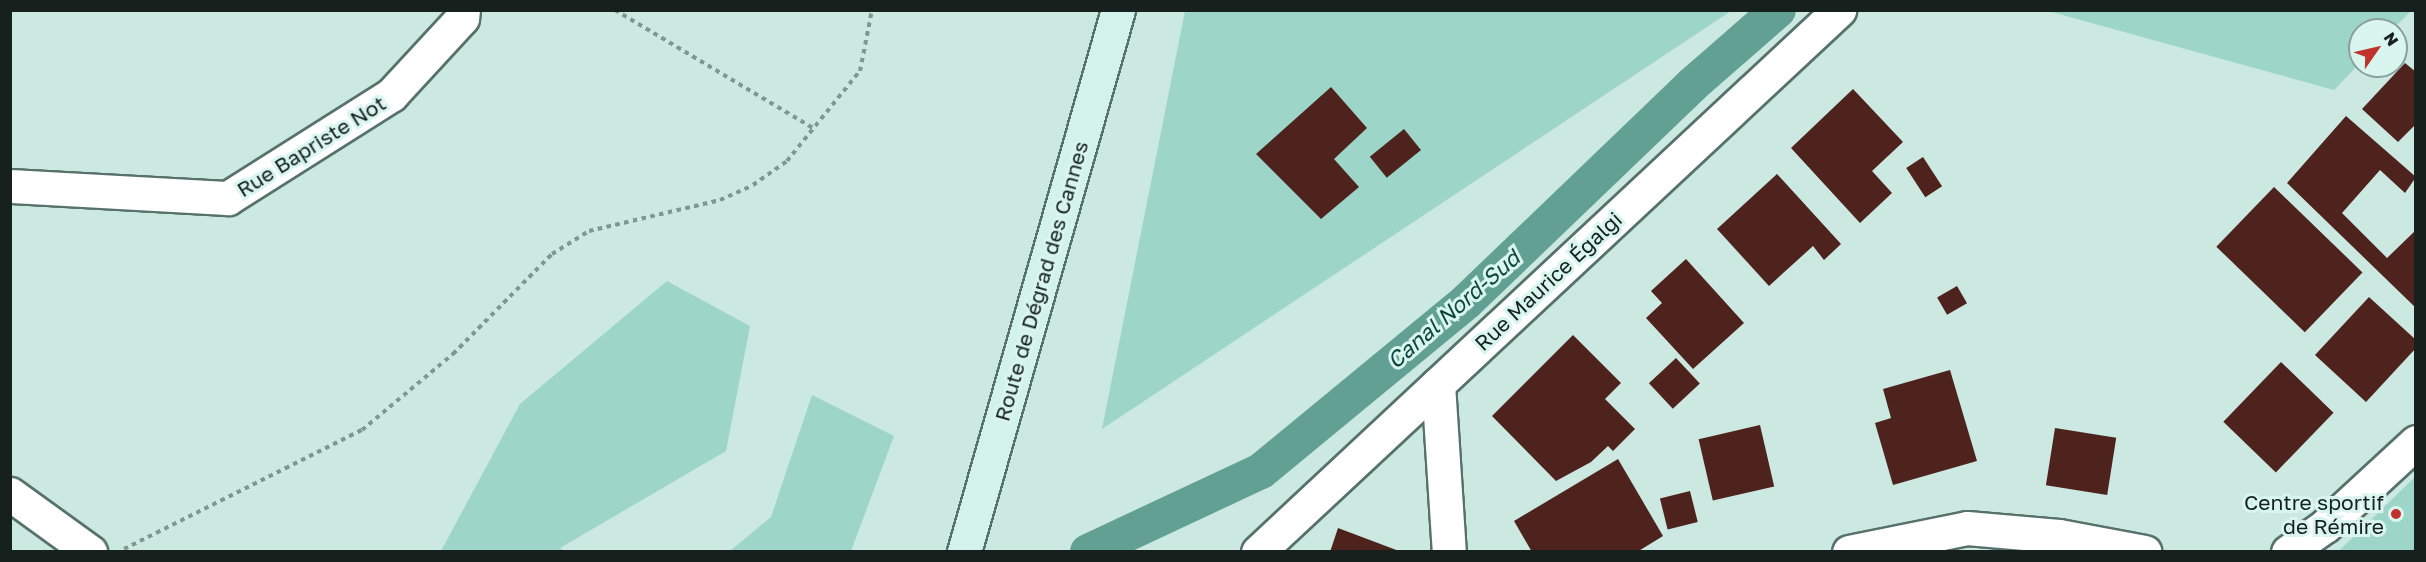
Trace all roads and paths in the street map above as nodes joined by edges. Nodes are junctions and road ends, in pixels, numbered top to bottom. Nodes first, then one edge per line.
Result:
1 (463, 10) edge
2 (615, 10) edge
3 (872, 10) edge
4 (1118, 10) edge
5 (1839, 10) edge
6 (813, 128) junction
7 (10, 186) edge
8 (1438, 384) junction
9 (2415, 442) edge
10 (10, 494) edge
11 (90, 552) edge
12 (119, 552) edge
13 (964, 552) edge
14 (1258, 552) edge
15 (1449, 552) edge
16 (1849, 552) edge
17 (2145, 552) edge
18 (2288, 552) edge

1 - 7 street, Rue Bapriste Not
2 - 6 path
3 - 6 path
4 - 13 street, Route de Dégrad des Cannes
5 - 8 street, Rue Maurice Égalgi
6 - 12 path
8 - 14 street, Rue Maurice Égalgi
8 - 15 street
9 - 18 street
10 - 11 street
16 - 17 street

